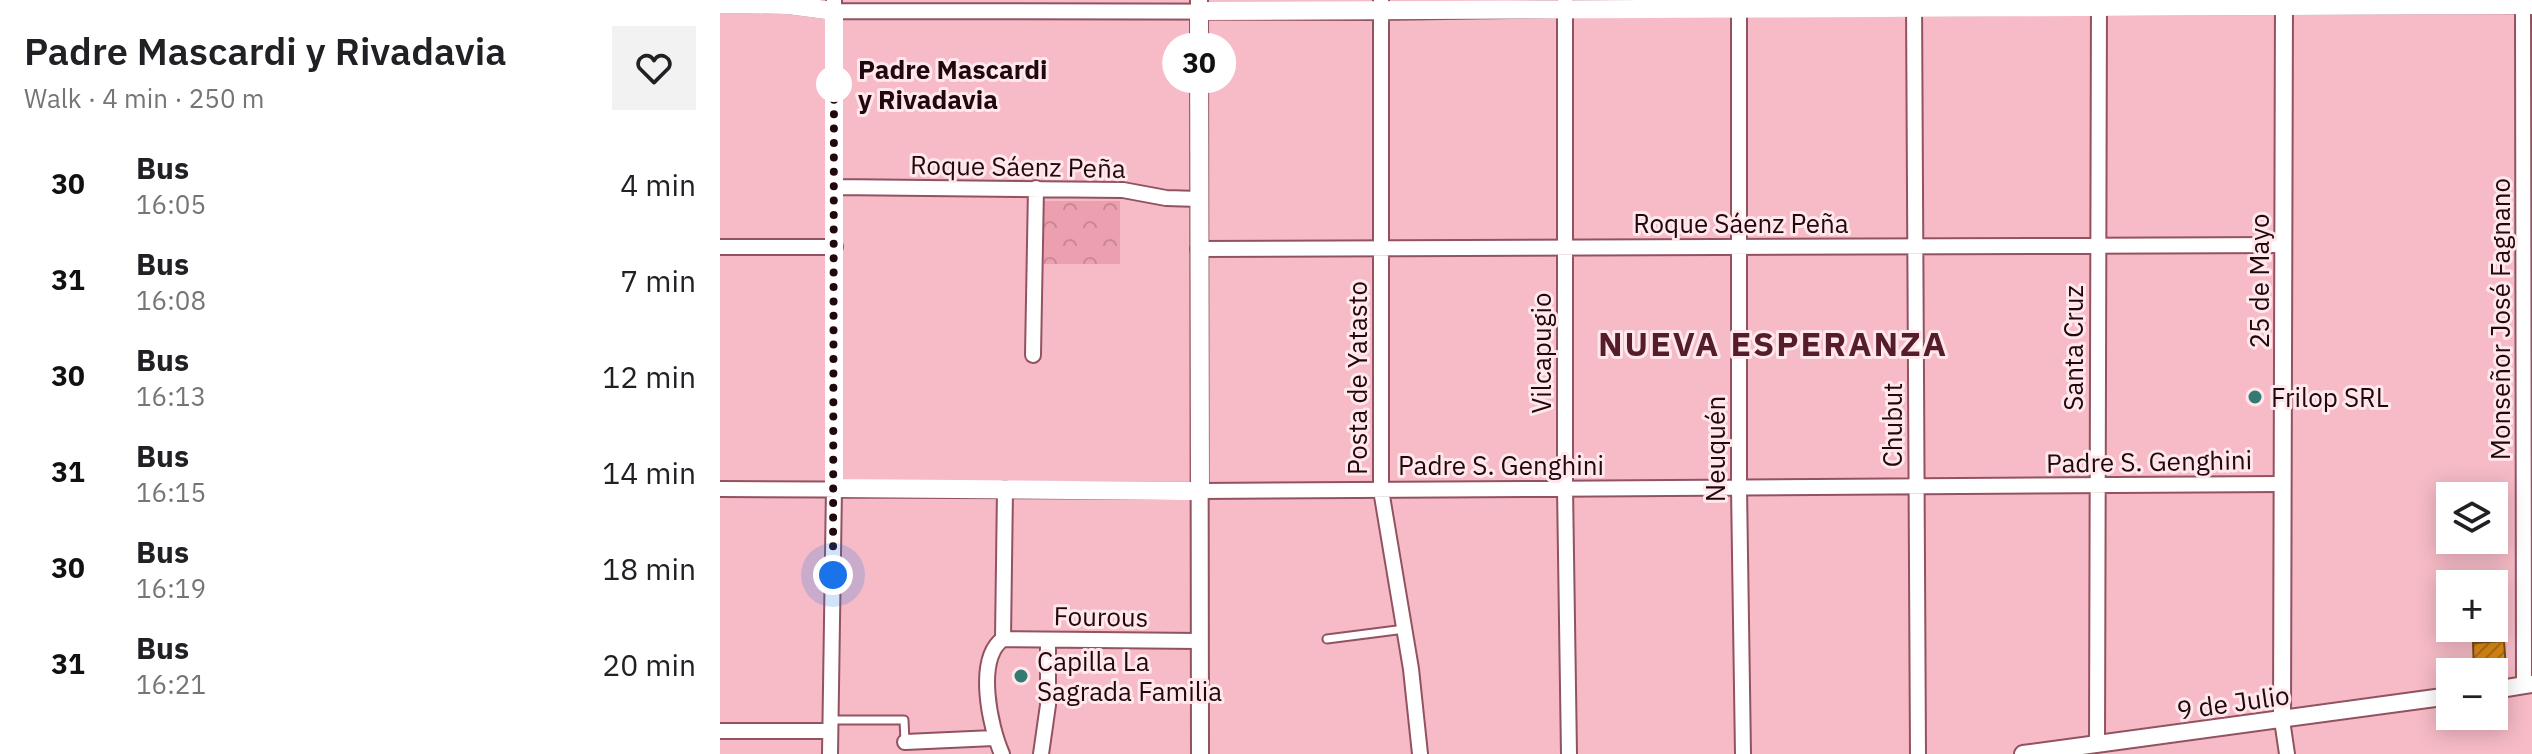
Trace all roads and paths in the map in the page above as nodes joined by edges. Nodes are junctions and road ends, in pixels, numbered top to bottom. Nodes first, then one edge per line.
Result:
1 (1914, 3) edge
2 (2099, 3) edge
3 (2284, 3) edge
4 (2526, 3) edge
5 (720, 4) edge
6 (1565, 4) edge
7 (1739, 4) edge
8 (834, 5) edge
9 (1014, 5) edge
10 (1199, 6) edge
11 (1381, 6) edge
12 (835, 187) junction
13 (1036, 188) junction
14 (1199, 199) junction
15 (2284, 245) junction
16 (2097, 246) junction
17 (720, 247) edge
18 (835, 247) junction
19 (1566, 247) junction
20 (1915, 247) junction
21 (1738, 248) junction
22 (1198, 249) junction
23 (1382, 249) junction
24 (1033, 355) dead end
25 (2282, 484) junction
26 (1917, 486) junction
27 (2097, 486) junction
28 (834, 488) junction
29 (1565, 488) junction
30 (1739, 488) junction
31 (720, 489) edge
32 (1005, 489) junction
33 (1381, 490) junction
34 (1200, 491) junction
35 (1405, 629) junction
36 (1003, 639) junction
37 (1327, 639) dead end
38 (1048, 640) junction
39 (1199, 641) junction
40 (2528, 685) edge
41 (2508, 688) edge
42 (2436, 698) edge
43 (2282, 720) junction
44 (830, 726) junction
45 (720, 731) edge
46 (994, 738) junction
47 (905, 742) joint
48 (2097, 744) junction
49 (830, 754) edge
50 (1002, 754) edge
51 (1041, 754) edge
52 (1200, 754) edge
53 (1420, 754) edge
54 (1569, 754) edge
55 (1743, 754) edge
56 (1918, 754) edge
57 (2023, 754) edge
58 (2287, 754) edge

1 - 2 street
1 - 7 street
1 - 20 street, Chubut
2 - 3 street
2 - 16 street, Santa Cruz
3 - 4 street
3 - 15 street, 25 de Mayo
4 - 40 street, Monseñor José Fagnano
5 - 8 street
6 - 7 street
6 - 11 street
6 - 19 street, Vilcapugio
7 - 21 street, Neuquén
8 - 9 street
8 - 12 street
9 - 10 street
10 - 11 street
10 - 14 street
11 - 23 street, Posta de Yatasto
12 - 13 street, Roque Sáenz Peña
12 - 18 street
13 - 14 street, Roque Sáenz Peña
13 - 24 street
14 - 22 street
15 - 16 street, Roque Sáenz Peña
15 - 25 street, 25 de Mayo
16 - 20 street, Roque Sáenz Peña
16 - 27 street, Santa Cruz
17 - 18 street
18 - 28 street
19 - 21 street, Roque Sáenz Peña
19 - 23 street, Roque Sáenz Peña
19 - 29 street, Vilcapugio
20 - 21 street, Roque Sáenz Peña
20 - 26 street, Chubut
21 - 30 street, Neuquén
22 - 23 street, Roque Sáenz Peña
22 - 34 street
23 - 33 street, Posta de Yatasto
25 - 27 street, Padre S. Genghini
25 - 43 street, 25 de Mayo
26 - 27 street, Padre S. Genghini
26 - 30 street, Padre S. Genghini
26 - 56 street, Chubut
27 - 48 street, Santa Cruz
28 - 31 street, Padre S. Genghini
28 - 32 street, Padre S. Genghini
28 - 44 street
29 - 30 street, Padre S. Genghini
29 - 33 street, Padre S. Genghini
29 - 54 street, Vilcapugio
30 - 55 street, Neuquén
32 - 34 street, Padre S. Genghini
32 - 36 street
33 - 34 street, Padre S. Genghini
33 - 35 street, Posta de Yatasto
34 - 39 street
35 - 37 lane
35 - 53 street, Posta de Yatasto
36 - 38 street, Fourous
36 - 46 street
38 - 39 street, Fourous
38 - 51 street
39 - 52 street
40 - 41 street
42 - 43 street, 9 de Julio
43 - 48 street, 9 de Julio
43 - 58 street, 25 de Mayo
44 - 45 street
44 - 47 lane
44 - 49 street
46 - 47 street
46 - 50 street
48 - 57 street, 9 de Julio

